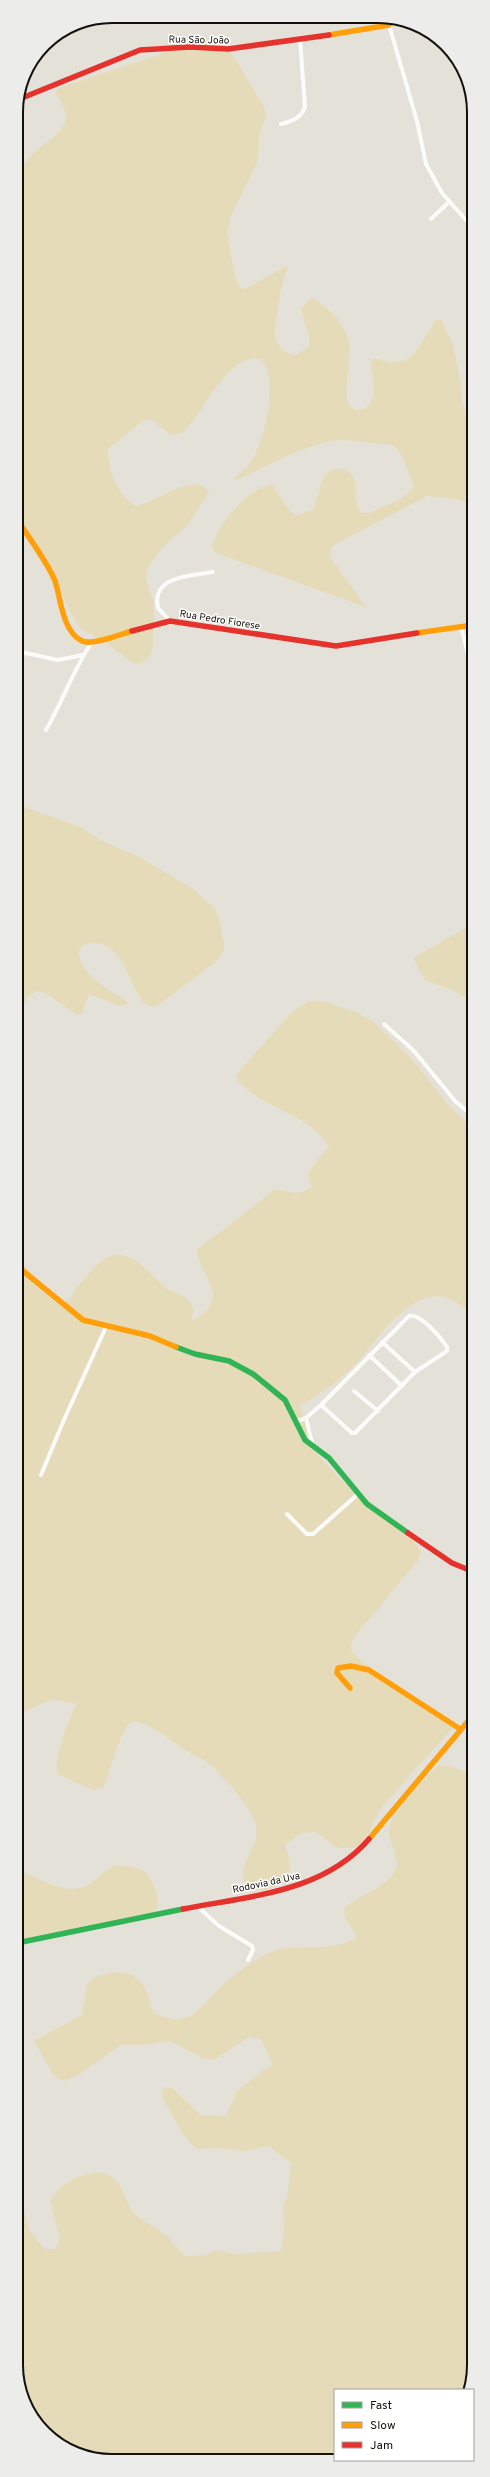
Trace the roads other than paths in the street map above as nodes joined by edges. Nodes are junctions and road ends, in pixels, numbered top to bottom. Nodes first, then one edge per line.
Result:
1 (389, 25) joint
2 (300, 39) junction
3 (24, 97) edge
4 (281, 124) dead end
5 (449, 202) junction
6 (431, 219) dead end
7 (467, 222) edge
8 (23, 529) edge
9 (213, 572) dead end
10 (170, 621) junction
11 (461, 626) junction
12 (467, 626) edge
13 (92, 642) junction
14 (467, 650) edge
15 (23, 652) edge
16 (83, 655) junction
17 (46, 730) dead end
18 (384, 1024) dead end
19 (467, 1110) edge
20 (23, 1272) edge
21 (106, 1327) junction
22 (382, 1342) junction
23 (369, 1355) junction
24 (415, 1372) junction
25 (402, 1386) junction
26 (354, 1391) dead end
27 (321, 1405) junction
28 (378, 1411) junction
29 (306, 1418) junction
30 (295, 1422) junction
31 (313, 1447) junction
32 (41, 1474) dead end
33 (358, 1494) junction
34 (287, 1514) dead end
35 (467, 1569) edge
36 (350, 1688) dead end
37 (467, 1722) edge
38 (460, 1729) junction
39 (196, 1906) junction
40 (23, 1942) edge
41 (248, 1960) dead end

1 - 2 street, Rua São João
1 - 5 street
2 - 3 street, Rua São João
2 - 4 street
5 - 6 street
5 - 7 street
8 - 13 street
9 - 10 street
10 - 11 street, Rua Pedro Fiorese
10 - 13 street, Rua Pedro Fiorese
11 - 12 street, Rua Pedro Fiorese
11 - 14 street
13 - 16 street
15 - 16 street
16 - 17 street
18 - 19 street
20 - 21 street
21 - 30 street
21 - 32 street
22 - 23 street
22 - 24 street
22 - 24 street
23 - 25 street
23 - 27 street
24 - 25 street
25 - 28 street
26 - 28 street
27 - 28 street
27 - 29 street
29 - 30 street
29 - 31 street
30 - 31 street
31 - 33 street
33 - 34 street
33 - 35 street
36 - 38 street
37 - 38 street, Rodovia da Uva
38 - 39 street, Rodovia da Uva
39 - 40 street, Rodovia da Uva
39 - 41 street

